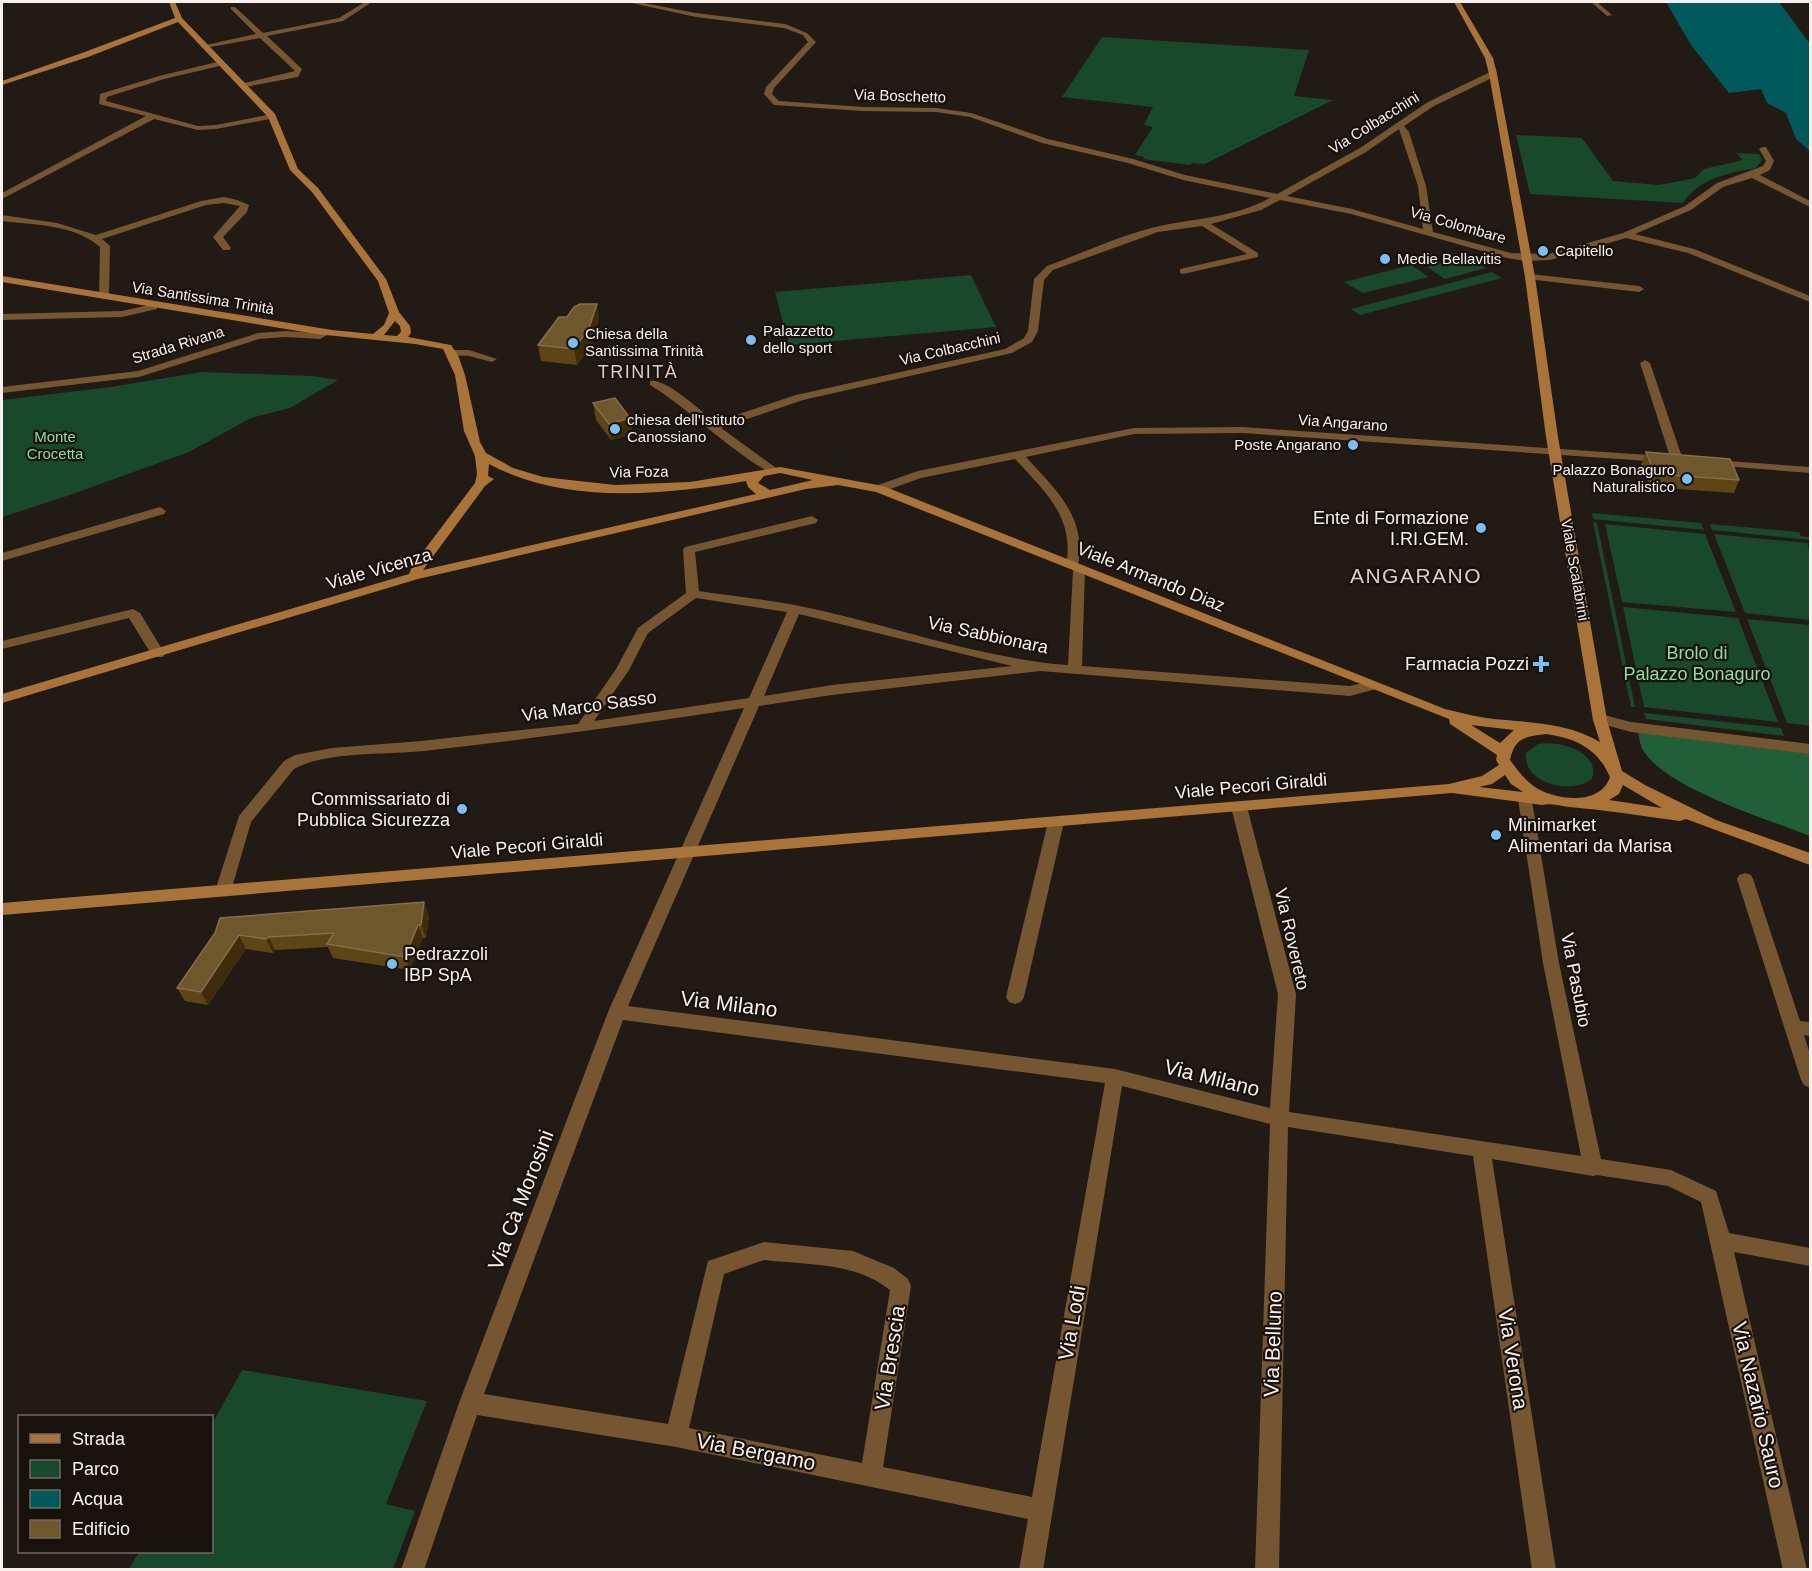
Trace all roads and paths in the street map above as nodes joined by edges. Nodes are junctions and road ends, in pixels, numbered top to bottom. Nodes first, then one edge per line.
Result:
1 (172, 2) edge
2 (369, 2) edge
3 (630, 2) edge
4 (1457, 2) edge
5 (1594, 2) edge
6 (233, 8) dead end
7 (1609, 15) dead end
8 (179, 19) junction
9 (262, 35) junction
10 (205, 46) junction
11 (221, 63) junction
12 (1493, 74) junction
13 (2, 83) edge
14 (243, 86) junction
15 (153, 116) junction
16 (272, 116) junction
17 (1400, 125) junction
18 (1763, 149) dead end
19 (1753, 176) junction
20 (2, 196) edge
21 (1282, 196) junction
22 (1810, 204) edge
23 (2, 218) edge
24 (1204, 223) junction
25 (1428, 232) junction
26 (1626, 235) junction
27 (98, 237) junction
28 (226, 248) dead end
29 (1525, 258) junction
30 (1183, 271) dead end
31 (1530, 277) junction
32 (2, 279) edge
33 (1639, 289) dead end
34 (104, 296) junction
35 (1810, 299) edge
36 (153, 307) junction
37 (394, 313) junction
38 (2, 317) edge
39 (326, 333) junction
40 (374, 338) junction
41 (399, 340) junction
42 (453, 353) junction
43 (492, 359) dead end
44 (1645, 363) dead end
45 (654, 383) dead end
46 (2, 390) edge
47 (715, 426) junction
48 (1554, 452) junction
49 (1018, 455) junction
50 (482, 456) junction
51 (757, 460) junction
52 (1688, 461) junction
53 (773, 470) junction
54 (1810, 470) edge
55 (786, 472) junction
56 (756, 475) junction
57 (523, 476) junction
58 (845, 481) junction
59 (481, 483) junction
60 (790, 489) junction
61 (879, 489) junction
62 (771, 494) junction
63 (160, 511) dead end
64 (812, 520) dead end
65 (2, 557) edge
66 (1076, 568) junction
67 (415, 576) junction
68 (693, 594) junction
69 (795, 609) junction
70 (2, 645) edge
71 (158, 654) junction
72 (1040, 667) junction
73 (1075, 671) junction
74 (1371, 686) junction
75 (2, 699) edge
76 (754, 702) junction
77 (1442, 713) junction
78 (1600, 719) junction
79 (582, 728) junction
80 (1545, 729) junction
81 (1577, 736) junction
82 (1810, 749) edge
83 (1610, 758) junction
84 (1505, 760) junction
85 (1617, 774) junction
86 (1449, 789) junction
87 (1526, 799) junction
88 (1564, 802) junction
89 (1587, 803) junction
90 (1239, 807) junction
91 (1698, 818) junction
92 (1056, 822) junction
93 (687, 853) junction
94 (1810, 859) edge
95 (1745, 879) dead end
96 (223, 891) junction
97 (2, 909) edge
98 (1015, 997) dead end
99 (617, 1012) junction
100 (1802, 1028) edge
101 (1115, 1077) junction
102 (1810, 1080) edge
103 (1279, 1118) junction
104 (1481, 1148) junction
105 (1593, 1167) junction
106 (1721, 1240) junction
107 (1810, 1257) edge
108 (470, 1404) junction
109 (676, 1436) junction
110 (871, 1475) junction
111 (1040, 1510) junction
112 (412, 1569) edge
113 (1031, 1569) edge
114 (1267, 1569) edge
115 (1544, 1569) edge
116 (1795, 1569) edge

1 - 8 street
2 - 9 street
3 - 21 street, Via Boschetto
4 - 12 street, Viale Scalabrini
5 - 7 street
6 - 9 street
8 - 10 street
8 - 13 street
9 - 10 street
9 - 14 street
10 - 11 street
11 - 14 street
11 - 15 street
12 - 17 street, Via Colbacchini
12 - 29 street, Viale Scalabrini
14 - 16 street
15 - 16 street
15 - 20 street
16 - 37 street
17 - 21 street, Via Colbacchini
17 - 25 street
18 - 19 street
19 - 22 street
19 - 26 street, Via Colombare
21 - 24 street, Via Colbacchini
21 - 25 street, Via Colombare
23 - 27 street
24 - 30 street
24 - 47 street, Via Colbacchini
25 - 29 street, Via Colombare
26 - 29 street, Via Colombare
26 - 35 street
27 - 28 street
27 - 34 street, Via Santissima Trinità
29 - 31 street, Viale Scalabrini
31 - 33 street
31 - 48 street, Viale Scalabrini
32 - 34 street
34 - 36 street, Via Santissima Trinità
36 - 38 street
36 - 39 street, Via Santissima Trinità
37 - 40 street
37 - 41 street
39 - 40 street, Via Santissima Trinità
39 - 46 street, Strada Rivana
40 - 41 street, Via Santissima Trinità
41 - 42 street, Via Santissima Trinità
42 - 43 street, Via Santissima Trinità
42 - 50 street
44 - 52 street
45 - 47 street
47 - 51 street
48 - 49 street, Via Angarano
48 - 52 street, Via Angarano
48 - 78 street, Viale Scalabrini
49 - 61 street, Via Angarano
49 - 66 street, Via Sabbionara
50 - 57 street, Via Foza
50 - 59 street
51 - 53 street
51 - 56 street
52 - 54 street, Via Angarano
53 - 55 street, Viale Armando Diaz
53 - 56 street, Via Foza
55 - 58 street, Viale Armando Diaz
55 - 60 street
56 - 57 street, Via Foza
56 - 62 street
57 - 59 street, Via Foza
58 - 60 street, Viale Armando Diaz
58 - 61 street, Viale Armando Diaz
59 - 67 street
60 - 62 street, Viale Vicenza
61 - 66 street, Viale Armando Diaz
62 - 67 street, Viale Vicenza
63 - 65 street
64 - 68 street
66 - 73 street, Via Sabbionara
66 - 74 street, Viale Armando Diaz
67 - 71 street, Viale Vicenza
68 - 69 street, Via Sabbionara
68 - 79 street
69 - 72 street, Via Sabbionara
69 - 76 street
70 - 71 street
71 - 75 street, Viale Vicenza
72 - 73 street, Via Sabbionara
72 - 76 street, Via Marco Sasso
73 - 74 street
74 - 77 street, Viale Armando Diaz
76 - 79 street, Via Marco Sasso
76 - 93 street
77 - 80 street, Viale Armando Diaz
77 - 84 street, Viale Armando Diaz
78 - 81 street
78 - 82 street
78 - 83 street, Viale Scalabrini
79 - 96 street, Via Marco Sasso
80 - 81 street, Viale Armando Diaz
80 - 84 street, Viale Armando Diaz
81 - 83 street, Viale Armando Diaz
83 - 85 street, Viale Armando Diaz
84 - 86 street, Viale Pecori Giraldi
84 - 88 street, Viale Armando Diaz
85 - 89 street, Viale Armando Diaz
85 - 91 street, Viale Armando Diaz
86 - 87 street, Viale Pecori Giraldi
86 - 90 street, Viale Pecori Giraldi
87 - 88 street, Viale Pecori Giraldi
87 - 105 street, Via Pasubio
88 - 89 street, Viale Armando Diaz
89 - 91 street, Viale Armando Diaz
90 - 92 street, Viale Pecori Giraldi
90 - 103 street, Via Rovereto
91 - 94 street, Viale Armando Diaz
92 - 93 street, Viale Pecori Giraldi
92 - 98 street
93 - 96 street, Viale Pecori Giraldi
93 - 99 street, Via Cà Morosini
95 - 100 street
96 - 97 street, Viale Pecori Giraldi
99 - 101 street, Via Milano
99 - 108 street, Via Cà Morosini
100 - 102 street
101 - 103 street, Via Milano
101 - 111 street, Via Lodi
103 - 104 street, Via Milano
103 - 114 street, Via Belluno
104 - 105 street, Via Milano
104 - 115 street, Via Verona
105 - 106 street, Via Milano
106 - 107 street
106 - 116 street, Via Nazario Sauro
108 - 109 street, Via Bergamo
108 - 112 street, Via Cà Morosini
109 - 110 street, Via Bergamo
109 - 110 street, Via Brescia
110 - 111 street, Via Bergamo
111 - 113 street, Via Lodi

